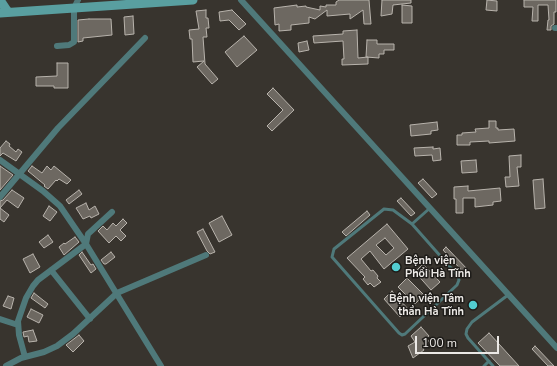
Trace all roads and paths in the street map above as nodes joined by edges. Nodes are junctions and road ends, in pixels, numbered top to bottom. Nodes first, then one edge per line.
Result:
1 (0, 0) edge
2 (193, 0) edge
3 (241, 0) edge
4 (76, 4) edge
5 (4, 13) edge
6 (145, 38) dead end
7 (57, 46) dead end
8 (0, 160) edge
9 (19, 173) junction
10 (0, 197) edge
11 (430, 208) junction
12 (112, 212) dead end
13 (412, 224) junction
14 (86, 244) junction
15 (206, 256) dead end
16 (51, 270) junction
17 (117, 294) junction
18 (508, 295) junction
19 (0, 319) edge
20 (90, 319) junction
21 (18, 325) junction
22 (557, 348) edge
23 (25, 357) junction
24 (489, 361) junction
25 (6, 366) edge
26 (161, 366) edge
27 (484, 366) edge
28 (493, 366) edge

1 - 5 main road
2 - 4 main road
3 - 11 street
4 - 5 main road
4 - 7 street
6 - 9 street
8 - 9 street
9 - 10 street
9 - 14 street
11 - 13 lane
11 - 18 street
12 - 14 street
13 - 13 lane
14 - 16 street
14 - 17 street
15 - 17 street
16 - 20 street
16 - 21 street
17 - 20 street
17 - 26 street
18 - 22 street
18 - 24 lane
19 - 21 street
20 - 23 street
21 - 23 street
23 - 25 street
24 - 27 lane
24 - 28 lane

